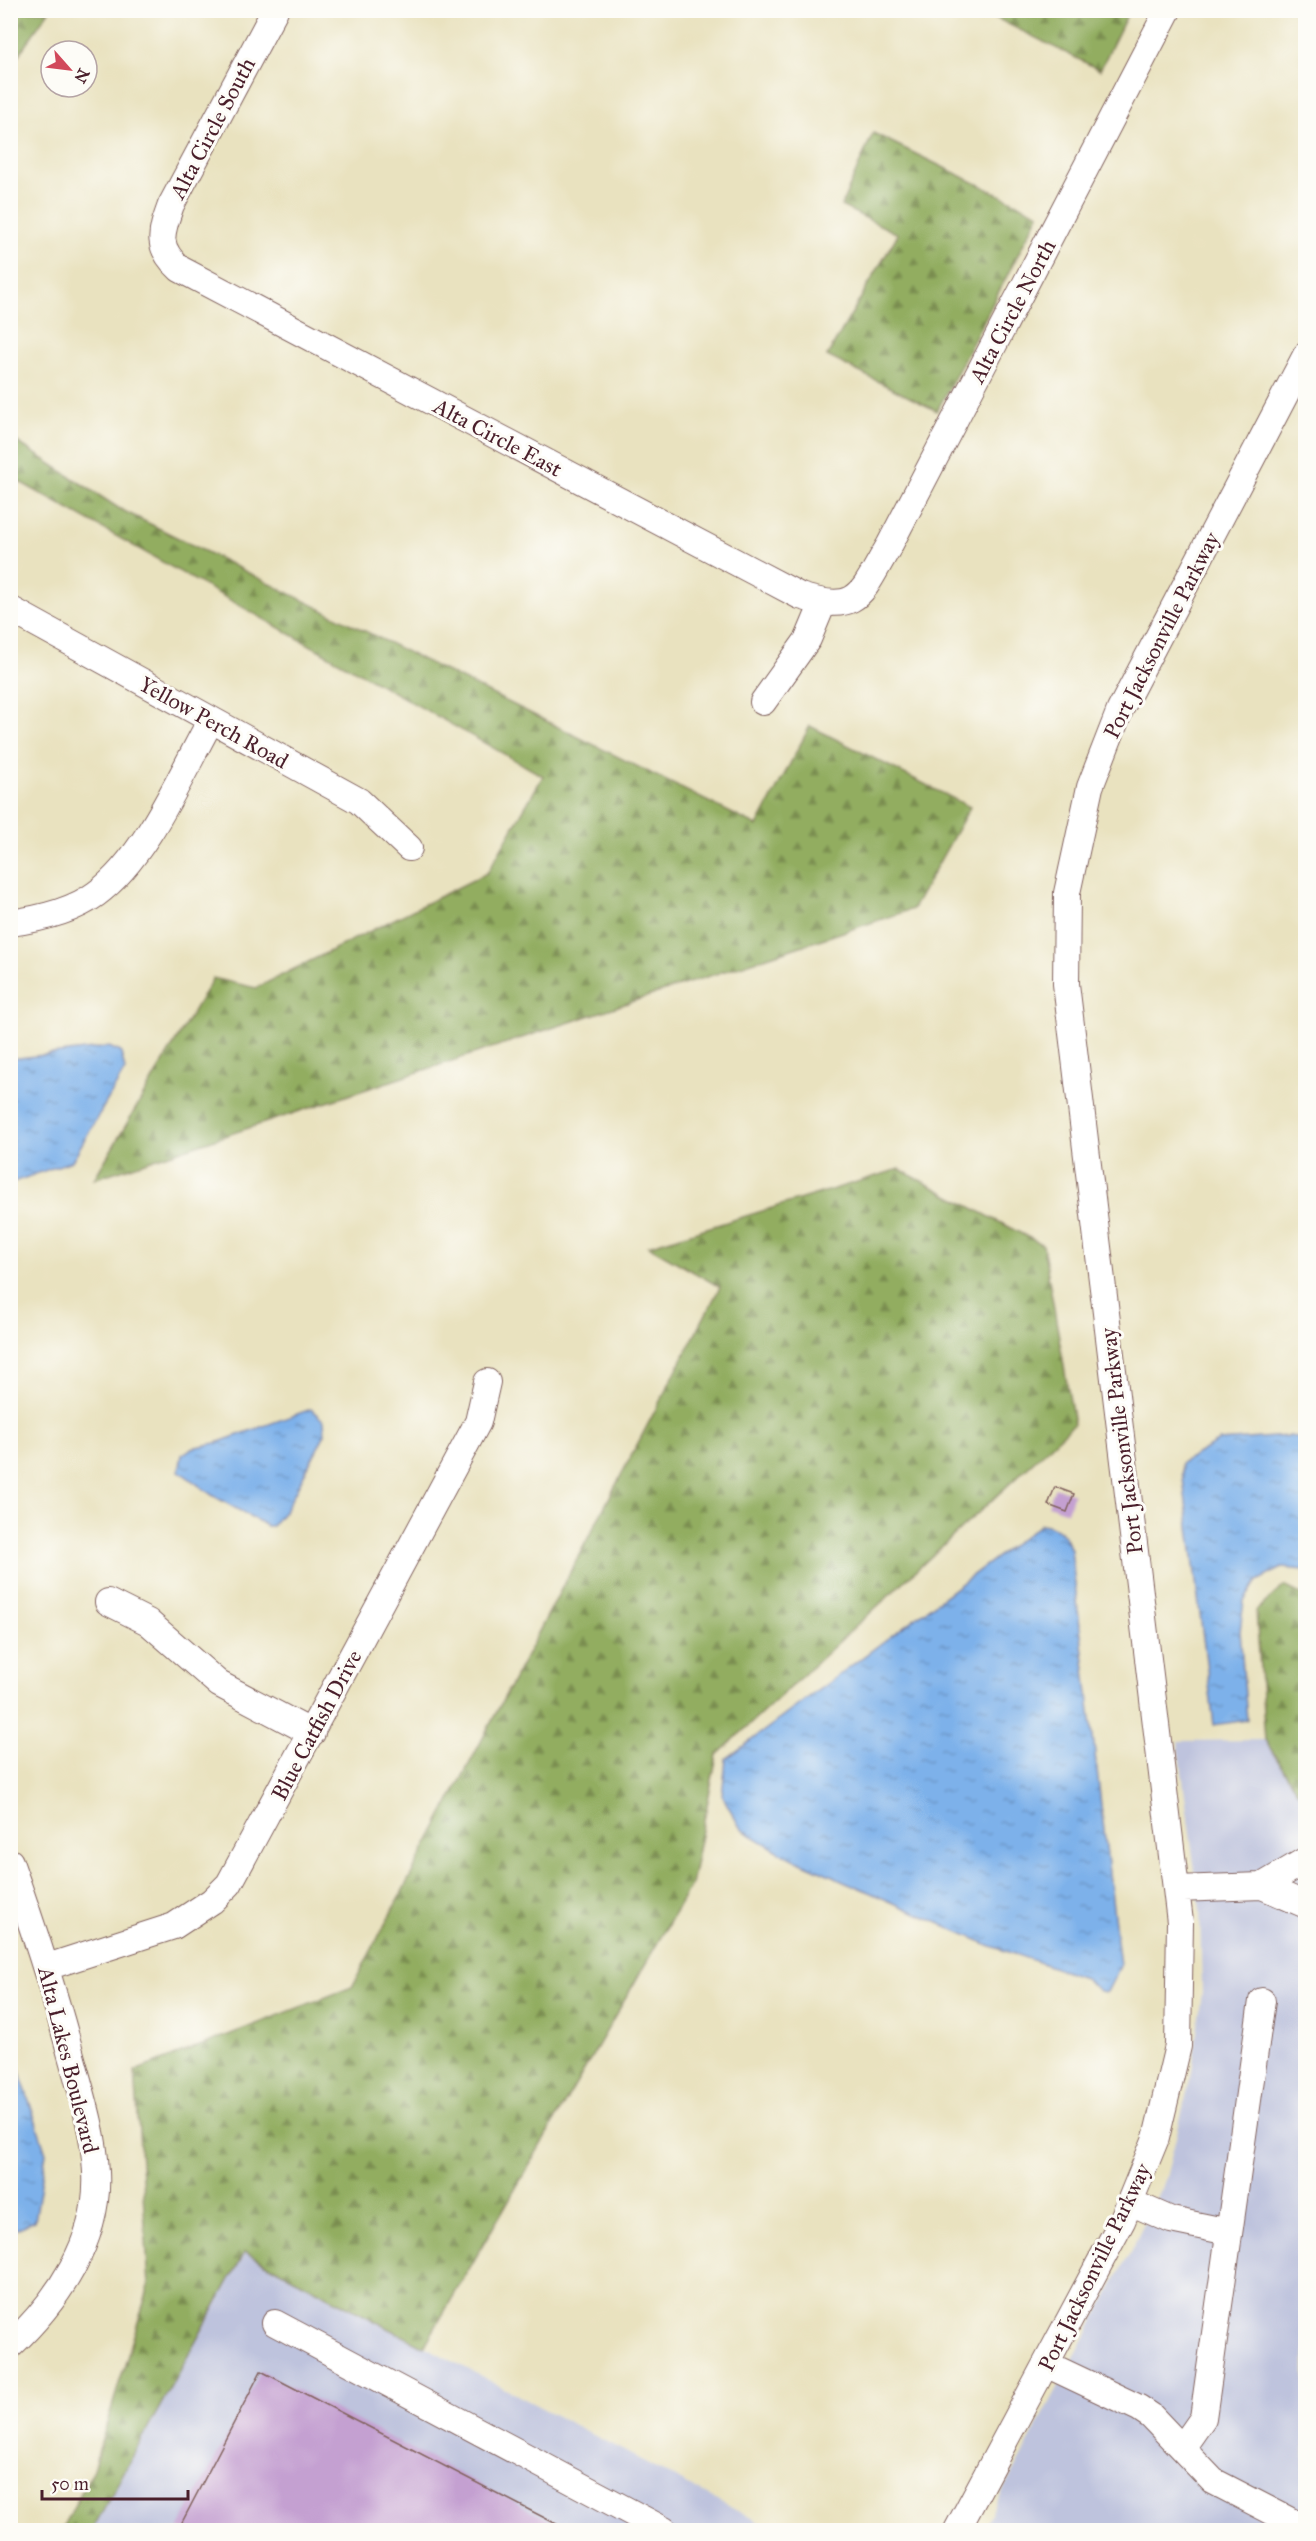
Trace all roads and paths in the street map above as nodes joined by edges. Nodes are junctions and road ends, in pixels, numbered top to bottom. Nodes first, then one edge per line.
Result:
1 (274, 10) edge
2 (1168, 10) edge
3 (163, 248) joint
4 (1305, 355) edge
5 (834, 604) junction
6 (10, 609) edge
7 (763, 702) dead end
8 (211, 720) junction
9 (409, 848) dead end
10 (10, 923) edge
11 (487, 1382) dead end
12 (108, 1602) dead end
13 (312, 1733) junction
14 (1305, 1860) edge
15 (10, 1862) edge
16 (1262, 1886) junction
17 (1176, 1889) junction
18 (1305, 1905) edge
19 (47, 1967) junction
20 (1262, 2001) dead end
21 (1130, 2202) junction
22 (1229, 2232) junction
23 (275, 2323) dead end
24 (10, 2346) edge
25 (1046, 2364) junction
26 (1182, 2448) junction
27 (1305, 2529) edge
28 (664, 2530) edge
29 (957, 2530) edge

1 - 3 street, Alta Circle South
2 - 5 street, Alta Circle North
3 - 5 street, Alta Circle East
4 - 17 street, Port Jacksonville Parkway
5 - 7 street
6 - 8 street, Yellow Perch Road
8 - 9 street, Yellow Perch Road
8 - 10 street
11 - 13 street, Blue Catfish Drive
12 - 13 street
13 - 19 street, Blue Catfish Drive
14 - 16 street
15 - 19 street, Alta Lakes Boulevard
16 - 17 street
16 - 18 street
17 - 21 street, Port Jacksonville Parkway
19 - 24 street, Alta Lakes Boulevard
20 - 22 street
21 - 22 street
21 - 25 street, Port Jacksonville Parkway
22 - 26 street
23 - 28 street
25 - 26 street
25 - 29 street, Port Jacksonville Parkway
26 - 27 street

